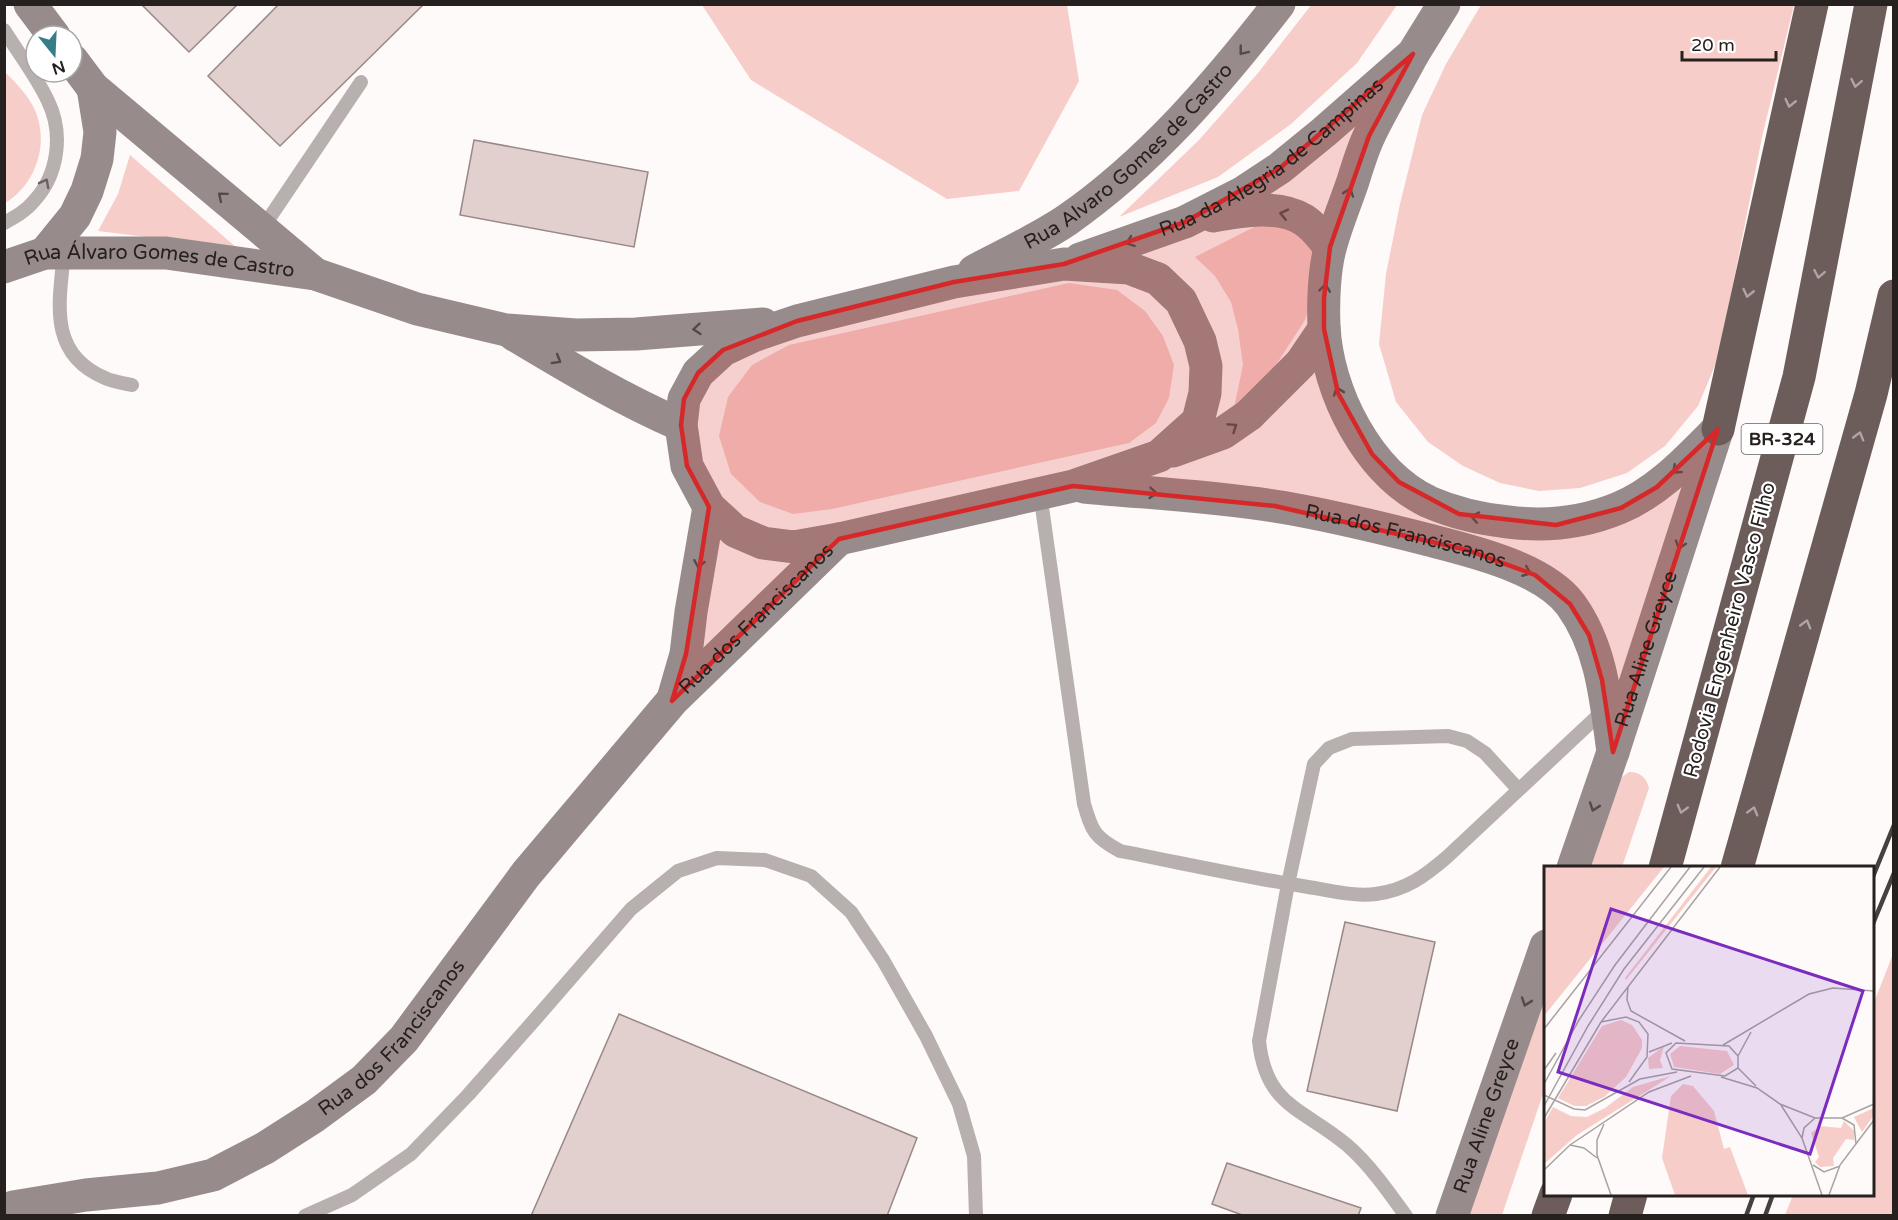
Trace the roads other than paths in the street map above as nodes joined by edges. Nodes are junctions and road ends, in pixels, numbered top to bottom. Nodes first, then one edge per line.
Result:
1 (30, 4) edge
2 (1279, 4) edge
3 (1444, 4) edge
4 (1812, 4) edge
5 (1871, 4) edge
6 (45, 24) edge
7 (4, 30) edge
8 (1413, 54) junction
9 (84, 76) edge
10 (360, 82) dead end
11 (93, 88) junction
12 (1185, 222) junction
13 (4, 223) edge
14 (262, 229) junction
15 (1330, 247) junction
16 (54, 253) junction
17 (1065, 264) junction
18 (4, 267) edge
19 (315, 274) junction
20 (954, 282) junction
21 (1893, 296) edge
22 (797, 321) junction
23 (1324, 329) junction
24 (506, 330) junction
25 (132, 385) dead end
26 (681, 425) junction
27 (1718, 429) junction
28 (1159, 456) junction
29 (1074, 486) junction
30 (1040, 493) junction
31 (709, 507) junction
32 (839, 539) junction
33 (672, 701) junction
34 (1607, 708) junction
35 (1613, 752) junction
36 (1518, 789) junction
37 (1573, 866) edge
38 (1665, 866) edge
39 (1737, 866) edge
40 (1288, 884) junction
41 (1544, 949) edge
42 (1555, 1196) edge
43 (1630, 1196) edge
44 (4, 1210) edge
45 (305, 1215) edge
46 (976, 1215) edge
47 (1406, 1215) edge
48 (1452, 1215) edge
49 (1548, 1215) edge
50 (1625, 1215) edge

1 - 6 main road
2 -> 20 main road, Rua Alvaro Gomes de Castro
3 - 8 main road, Rua da Alegria de Campinas
4 -> 27 highway
5 -> 38 highway, Rodovia Engenheiro Vasco Filho / BR-324
13 -> 7 lane
8 - 12 main road, Rua da Alegria de Campinas
15 -> 8 main road
9 - 11 main road, Rua Álvaro Gomes de Castro
10 - 14 lane
14 -> 11 main road, Rua Álvaro Gomes de Castro
11 - 16 main road
15 -> 12 main road
12 -> 17 main road, Rua da Alegria de Campinas
14 - 19 main road, Rua Álvaro Gomes de Castro
23 -> 15 main road
16 - 18 main road, Rua Álvaro Gomes de Castro
16 - 19 main road, Rua Álvaro Gomes de Castro
16 - 25 lane
17 - 20 main road
17 - 28 main road
19 - 24 main road, Rua Álvaro Gomes de Castro
20 - 22 main road
39 -> 21 highway
22 -> 24 main road, Rua Álvaro Gomes de Castro
22 - 26 main road
27 -> 23 main road
28 -> 23 main road
24 -> 26 main road, Rua Álvaro Gomes de Castro
26 - 31 main road
27 -> 35 main road, Rua Aline Greyce
28 - 29 main road
29 - 30 main road
29 -> 34 main road, Rua dos Franciscanos
30 - 32 main road
30 - 40 lane
31 - 32 main road
31 -> 33 main road, Rua dos Franciscanos
32 - 33 main road, Rua dos Franciscanos
33 - 44 main road, Rua dos Franciscanos
34 - 35 main road, Rua dos Franciscanos
34 - 36 lane
35 -> 37 main road, Rua Aline Greyce
36 - 40 lane
36 - 40 lane
40 - 47 lane
41 -> 48 main road, Rua Aline Greyce
42 - 49 highway
43 - 50 highway
45 - 46 lane

